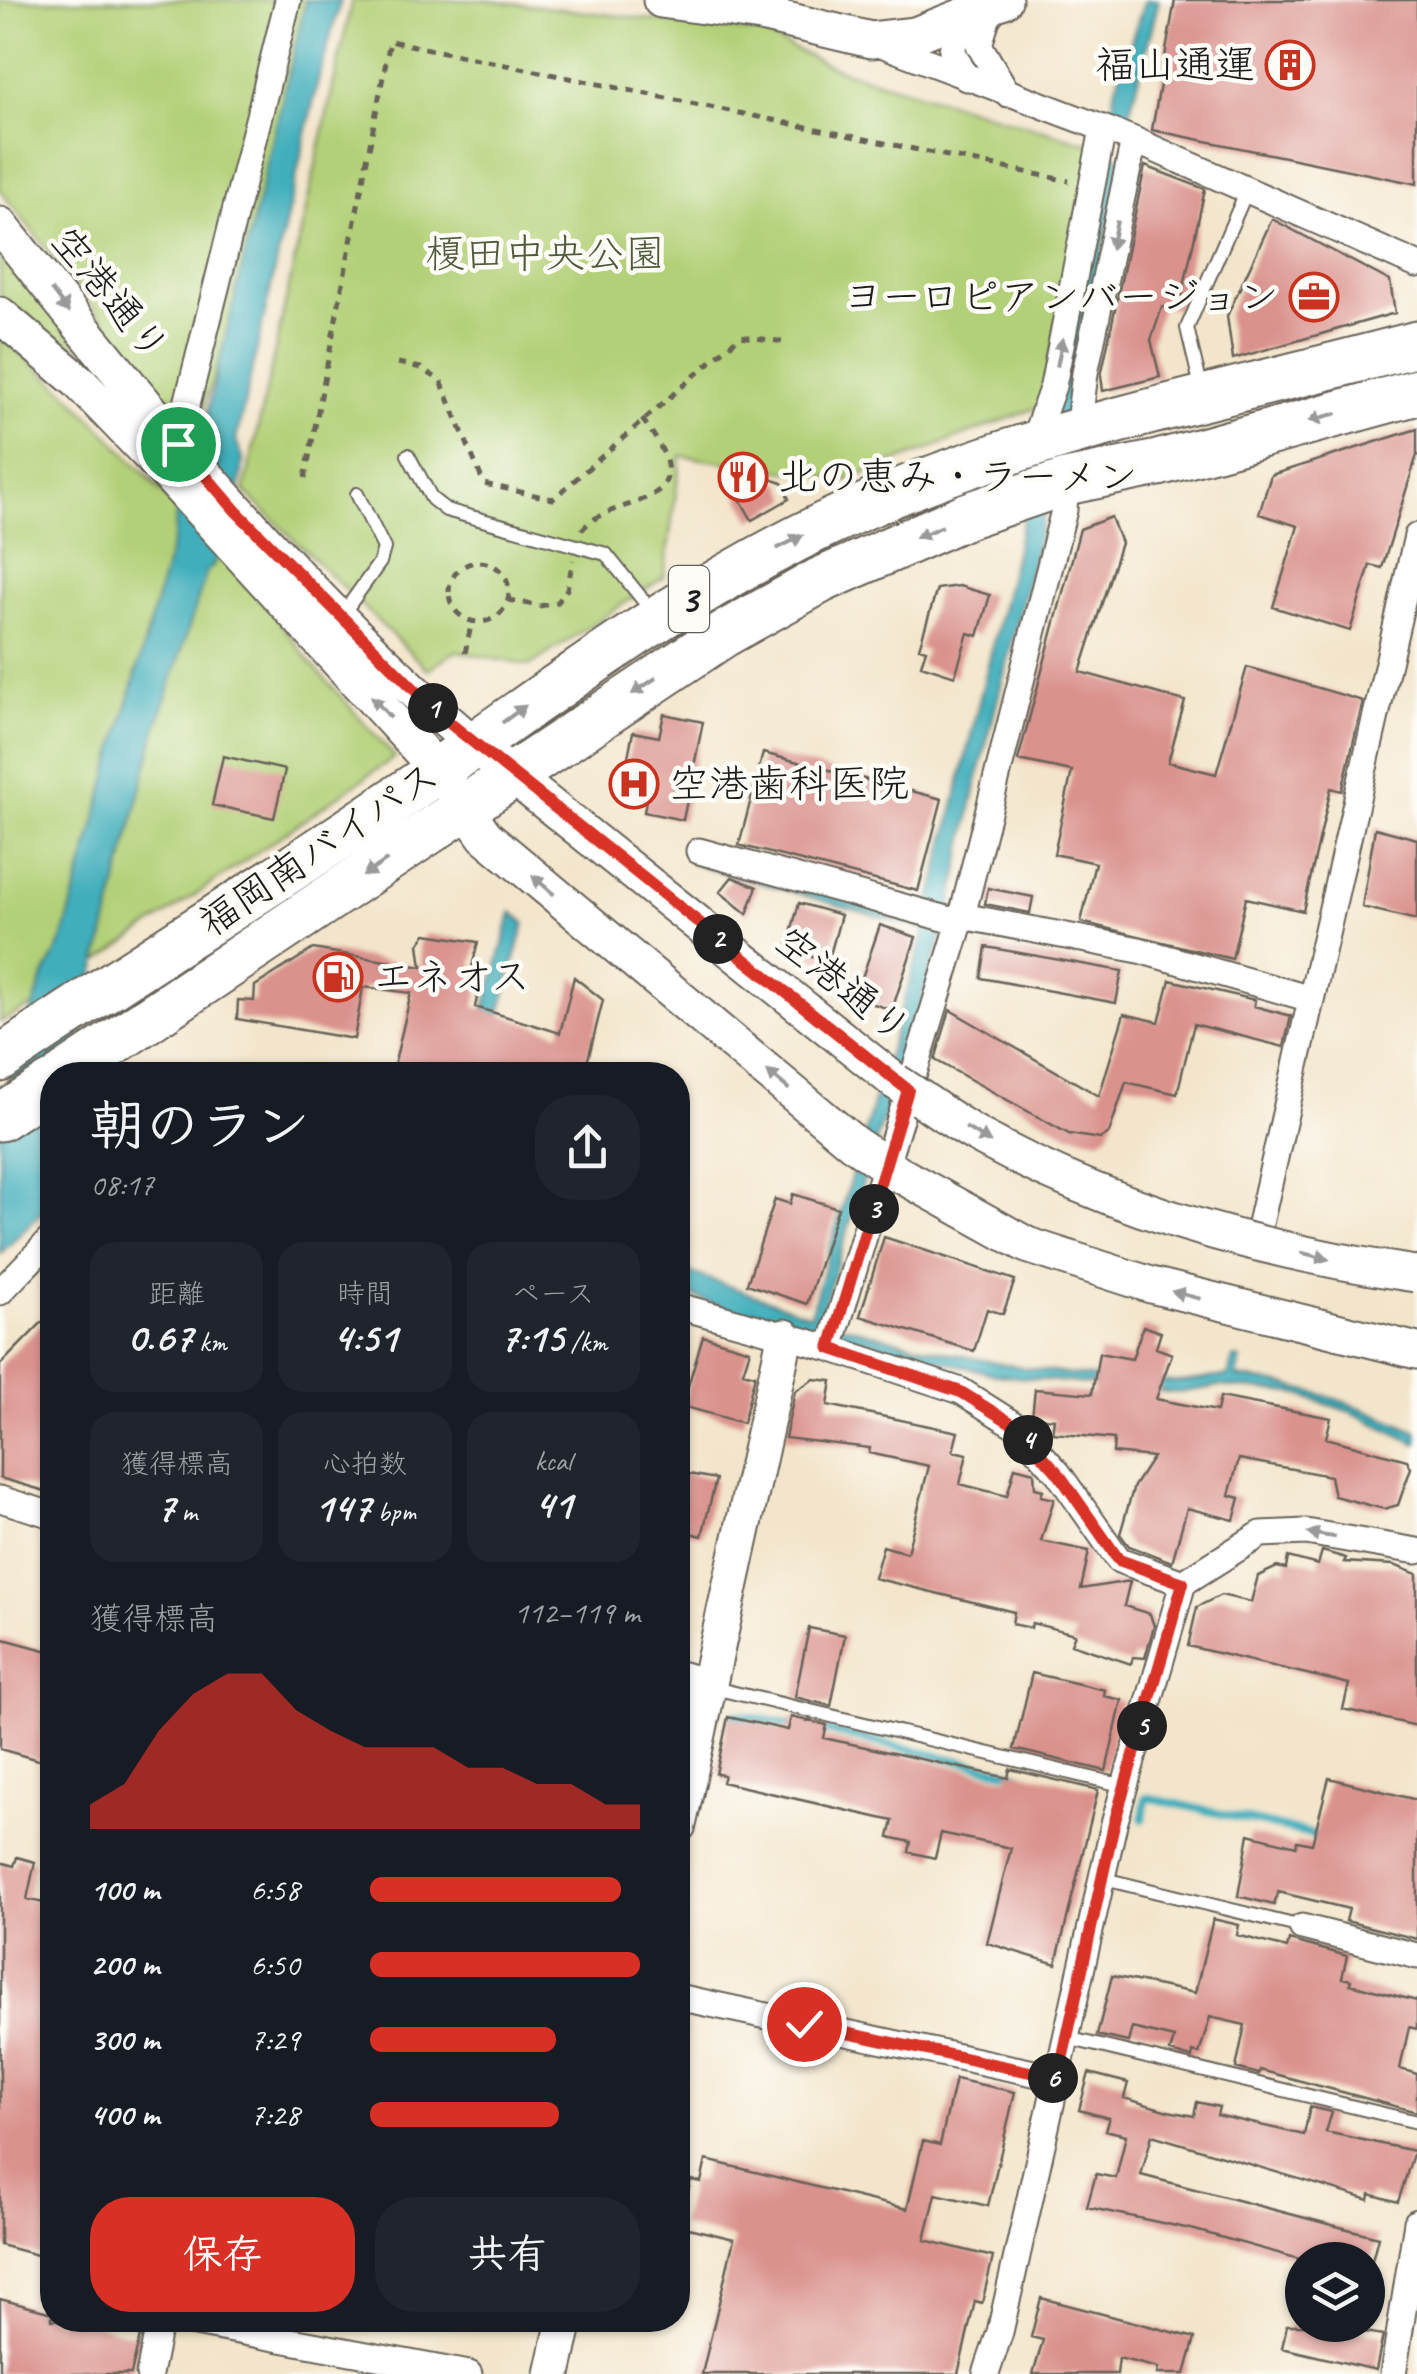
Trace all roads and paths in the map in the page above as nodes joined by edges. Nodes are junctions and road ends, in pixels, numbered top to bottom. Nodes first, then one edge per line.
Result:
1 (288, 0) edge
2 (661, 0) edge
3 (984, 5) edge
4 (872, 40) junction
5 (966, 78) junction
6 (1008, 94) junction
7 (1104, 129) junction
8 (1134, 140) junction
9 (1092, 186) junction
10 (1246, 190) junction
11 (0, 224) edge
12 (1417, 265) edge
13 (0, 316) edge
14 (786, 342) dead end
15 (1417, 344) edge
16 (398, 362) dead end
17 (1417, 392) edge
18 (1204, 398) junction
19 (642, 418) junction
20 (1078, 431) junction
21 (1032, 445) junction
22 (408, 455) dead end
23 (171, 457) junction
24 (305, 478) dead end
25 (1066, 482) junction
26 (357, 494) dead end
27 (233, 526) junction
28 (1417, 536) edge
29 (577, 544) junction
30 (508, 600) junction
31 (340, 617) junction
32 (657, 618) junction
33 (472, 620) junction
34 (465, 652) dead end
35 (456, 757) junction
36 (515, 778) junction
37 (468, 806) junction
38 (699, 851) dead end
39 (956, 918) junction
40 (1311, 999) junction
41 (9, 1053) edge
42 (87, 1062) edge
43 (908, 1090) junction
44 (40, 1093) edge
45 (0, 1118) edge
46 (887, 1166) junction
47 (1256, 1241) junction
48 (40, 1250) edge
49 (1416, 1274) edge
50 (0, 1292) edge
51 (690, 1309) edge
52 (834, 1335) junction
53 (786, 1336) junction
54 (1417, 1351) edge
55 (0, 1499) edge
56 (40, 1511) edge
57 (1417, 1551) edge
58 (1183, 1583) junction
59 (693, 1683) edge
60 (690, 1711) edge
61 (1125, 1786) junction
62 (1104, 1878) junction
63 (1302, 1927) joint
64 (1417, 1956) edge
65 (690, 2000) edge
66 (1067, 2038) junction
67 (1058, 2078) junction
68 (1417, 2122) edge
69 (1417, 2222) edge
70 (158, 2332) edge
71 (244, 2332) edge
72 (562, 2332) edge
73 (149, 2374) edge
74 (469, 2374) edge
75 (553, 2374) edge
76 (986, 2374) edge
77 (1393, 2374) edge

1 - 23 street
2 - 4 street
3 - 4 street
3 - 5 street
3 - 6 street
4 - 5 street
5 - 6 street
6 - 7 street
7 - 8 street
7 - 9 street
8 - 10 street
8 -> 20 street
21 -> 9 street
9 - 24 path
10 - 12 street
10 - 18 lane
11 -> 23 street, 空港通り
13 - 23 street
14 - 19 path
15 - 18 highway, 福岡南バイパス / 3
16 - 19 path
17 -> 25 highway, 福岡南バイパス / 3
18 - 20 highway, 福岡南バイパス / 3
19 - 29 path
20 - 21 highway, 福岡南バイパス / 3
32 -> 21 highway, 福岡南バイパス / 3
22 - 29 lane
23 - 27 street, 空港通り
25 -> 36 highway, 福岡南バイパス / 3
25 - 39 street
26 - 31 lane
27 - 31 street, 空港通り
35 -> 27 street
28 - 40 street
29 - 30 path
29 - 32 lane
30 - 33 path
30 - 33 path
31 - 35 street, 空港通り
35 -> 32 highway, 福岡南バイパス / 3
33 - 34 path
35 - 36 street, 空港通り
35 - 37 street
35 - 41 highway, 福岡南バイパス / 3
36 - 37 highway, 福岡南バイパス / 3
36 - 43 street, 空港通り, bridge
37 -> 42 highway, 福岡南バイパス / 3
46 -> 37 street
38 - 39 street
39 - 40 street
39 - 43 street
40 - 47 street
43 - 46 street
43 -> 47 street, 空港通り, bridge
44 - 45 highway, 福岡南バイパス / 3
46 - 52 street
54 -> 46 street
47 -> 49 street, 空港通り, bridge
48 - 50 street
51 - 53 street
52 - 53 street
52 - 58 street
53 - 59 street
55 - 56 street
57 -> 58 street
58 - 61 street
59 - 60 street
59 - 61 lane
61 - 62 street
62 - 63 lane
62 - 66 street
63 - 64 street
65 - 67 street
66 - 67 street
66 - 68 lane
67 - 76 street
69 - 77 street
70 - 73 street
71 - 74 street
72 - 75 street

